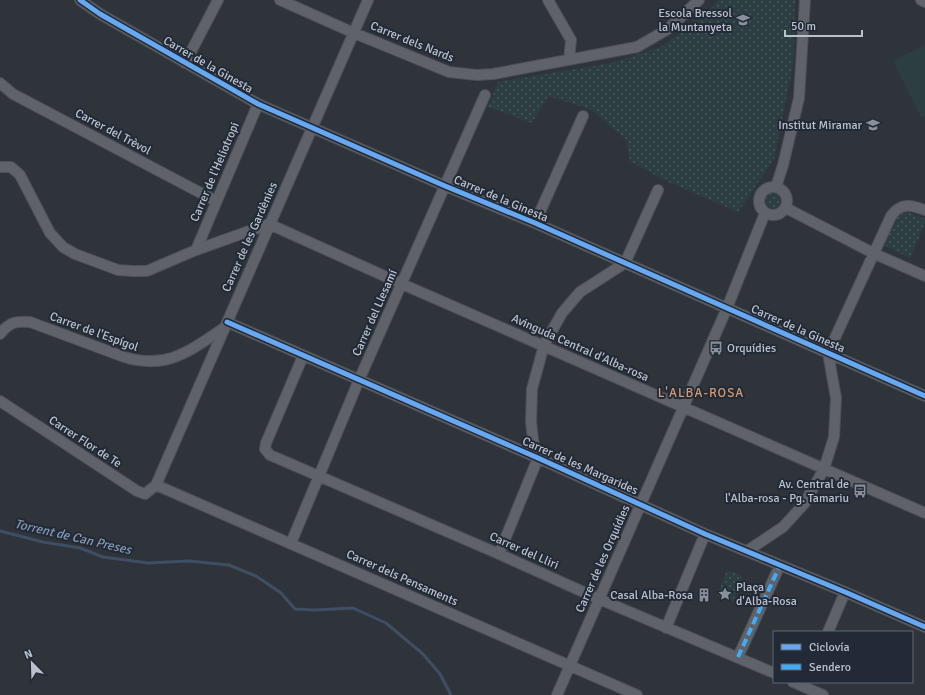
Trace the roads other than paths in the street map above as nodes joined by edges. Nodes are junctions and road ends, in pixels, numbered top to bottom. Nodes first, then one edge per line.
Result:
1 (80, 0) edge
2 (218, 0) edge
3 (280, 0) edge
4 (368, 0) edge
5 (548, 0) edge
6 (699, 0) edge
7 (805, 0) edge
8 (921, 0) edge
9 (925, 2) edge
10 (354, 33) junction
11 (569, 60) junction
12 (185, 63) junction
13 (0, 83) edge
14 (486, 95) dead end
15 (258, 104) junction
16 (583, 116) dead end
17 (311, 128) junction
18 (1, 167) edge
19 (445, 186) junction
20 (776, 187) junction
21 (658, 190) dead end
22 (216, 201) junction
23 (786, 208) junction
24 (925, 210) edge
25 (766, 213) junction
26 (535, 223) junction
27 (269, 224) junction
28 (196, 250) junction
29 (875, 254) junction
30 (625, 263) junction
31 (925, 276) edge
32 (402, 284) junction
33 (727, 308) junction
34 (226, 325) junction
35 (0, 334) edge
36 (544, 346) junction
37 (828, 353) junction
38 (303, 356) junction
39 (359, 380) junction
40 (925, 396) edge
41 (0, 402) edge
42 (684, 407) junction
43 (538, 458) junction
44 (824, 469) junction
45 (318, 475) junction
46 (156, 485) junction
47 (641, 504) junction
48 (925, 513) edge
49 (705, 534) junction
50 (291, 543) junction
51 (747, 551) junction
52 (499, 554) junction
53 (780, 565) junction
54 (845, 592) junction
55 (599, 599) junction
56 (925, 627) edge
57 (666, 628) junction
58 (828, 631) edge
59 (738, 657) junction
60 (569, 666) junction
61 (773, 673) edge
62 (795, 683) edge
63 (804, 688) edge
64 (557, 695) edge
65 (637, 695) edge
66 (823, 695) edge

1 - 12 street, Carrer de la Ginesta
2 - 12 street
3 - 10 street, Carrer dels Nards
4 - 10 street, Carrer de les Gardènies
5 - 11 street
6 - 11 street, Carrer dels Nards
7 - 20 street
8 - 9 street
10 - 11 street, Carrer dels Nards
10 - 17 street, Carrer de les Gardènies
12 - 15 street, Carrer de la Ginesta
13 - 22 street, Carrer del Trèvol
14 - 19 street, Carrer del Llesamí
15 - 17 street, Carrer de la Ginesta
15 - 22 street, Carrer de l'Heliotropi
16 - 26 street
17 - 19 street, Carrer de la Ginesta
17 - 27 street, Carrer de les Gardènies
18 - 28 street
19 - 26 street, Carrer de la Ginesta
19 - 32 street, Carrer del Llesamí
20 - 23 street
20 - 25 street
21 - 30 street
22 - 28 street, Carrer de l'Heliotropi
23 - 25 street
23 - 29 street
24 - 29 street
25 - 33 street, Carrer de les Orquídies
26 - 30 street, Carrer de la Ginesta
27 - 28 street
27 - 32 street, Avinguda Central d'Alba-rosa
27 - 34 street, Carrer de les Gardènies
29 - 31 street
29 - 37 street
30 - 33 street, Carrer de la Ginesta
30 - 36 street
32 - 36 street, Avinguda Central d'Alba-rosa
32 - 39 street, Carrer del Llesamí
33 - 37 street, Carrer de la Ginesta
33 - 42 street, Carrer de les Orquídies
34 - 35 street, Carrer de l'Espígol
34 - 38 street, Carrer de les Margarides
34 - 46 street, Carrer de les Gardènies
36 - 42 street, Avinguda Central d'Alba-rosa
36 - 43 street
37 - 40 street, Carrer de la Ginesta
37 - 44 street
38 - 39 street, Carrer de les Margarides
38 - 45 street, Carrer del Lliri
39 - 43 street, Carrer de les Margarides
39 - 45 street, Carrer del Llesamí
41 - 46 street, Carrer Flor de Te
42 - 44 street, Avinguda Central d'Alba-rosa
42 - 47 street, Carrer de les Orquídies
43 - 47 street, Carrer de les Margarides
43 - 52 street
44 - 48 street, Avinguda Central d'Alba-rosa
44 - 51 street
45 - 50 street, Carrer del Llesamí
45 - 52 street, Carrer del Lliri
46 - 50 street, Carrer dels Pensaments
47 - 49 street, Carrer de les Margarides
47 - 55 street, Carrer de les Orquídies
49 - 51 street, Carrer de les Margarides
49 - 57 street
50 - 60 street, Carrer dels Pensaments
51 - 53 street, Carrer de les Margarides
52 - 55 street, Carrer del Lliri
53 - 54 street, Carrer de les Margarides
53 - 59 street
54 - 56 street, Carrer de les Margarides
54 - 58 street
55 - 57 street, Carrer del Lliri
55 - 60 street, Carrer de les Orquídies
57 - 59 street, Carrer del Lliri
59 - 61 street, Carrer del Lliri
60 - 64 street, Carrer de les Orquídies
60 - 65 street, Carrer dels Pensaments
62 - 63 street
63 - 66 street

